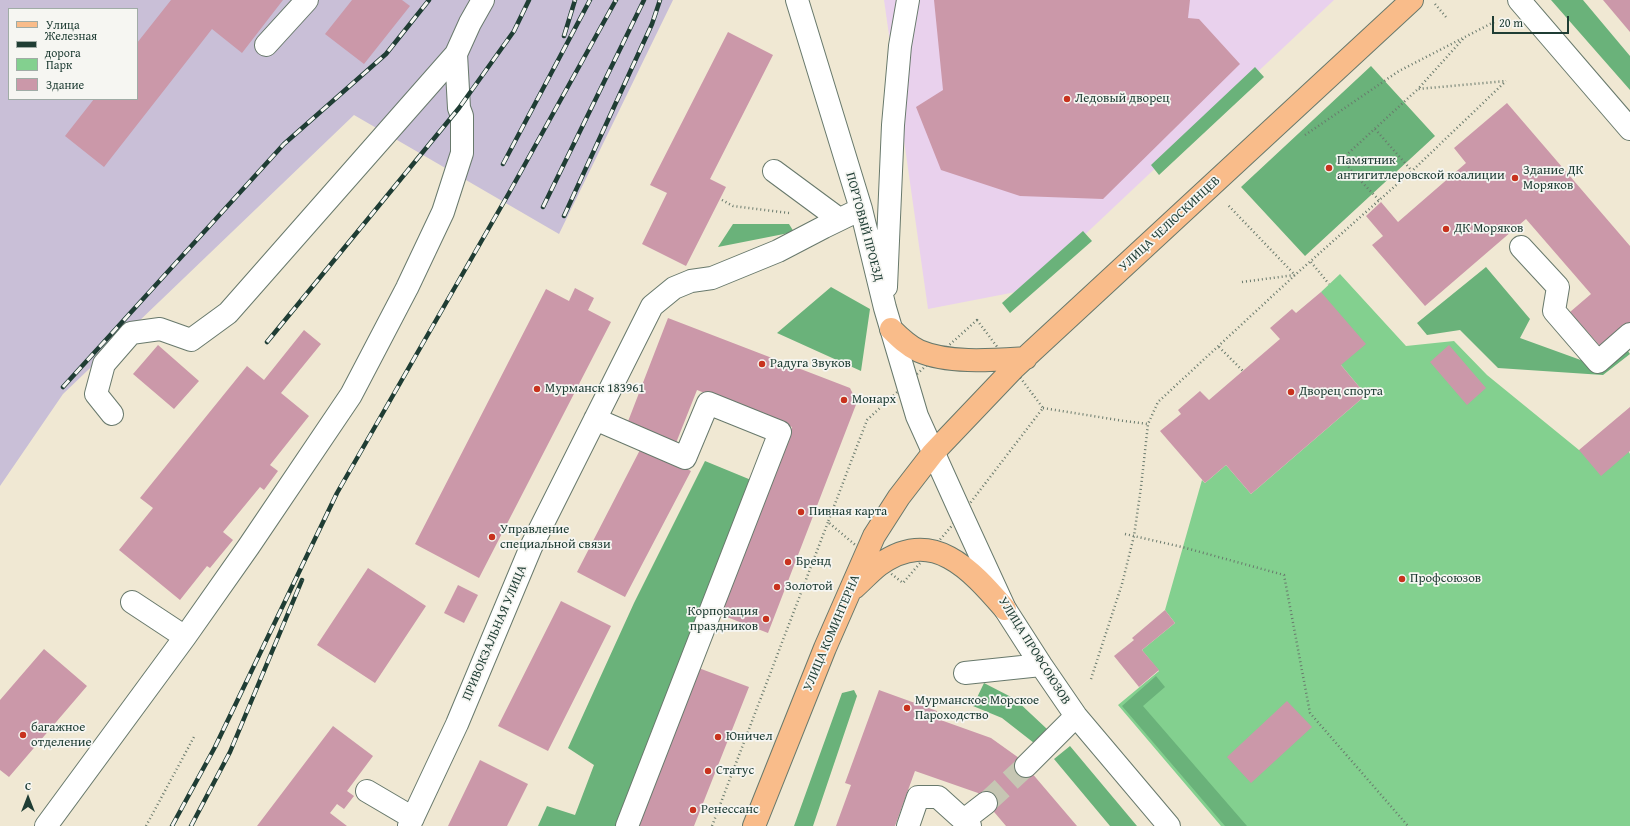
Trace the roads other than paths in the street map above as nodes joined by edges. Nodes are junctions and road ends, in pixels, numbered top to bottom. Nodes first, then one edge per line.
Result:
1 (307, 0) edge
2 (483, 0) edge
3 (797, 0) edge
4 (908, 0) edge
5 (1412, 0) edge
6 (1519, 0) edge
7 (266, 45) dead end
8 (456, 54) junction
9 (1630, 129) edge
10 (774, 172) dead end
11 (861, 210) junction
12 (832, 223) junction
13 (1521, 247) dead end
14 (885, 308) junction
15 (891, 329) junction
16 (1630, 334) edge
17 (1020, 363) junction
18 (112, 414) dead end
19 (595, 419) junction
20 (933, 453) junction
21 (849, 593) junction
22 (132, 602) dead end
23 (1005, 609) junction
24 (185, 637) junction
25 (1041, 665) junction
26 (965, 674) dead end
27 (1076, 716) junction
28 (1026, 766) tunnel mouth
29 (367, 791) dead end
30 (986, 803) tunnel mouth
31 (411, 822) edge
32 (967, 823) edge
33 (46, 826) edge
34 (627, 826) edge
35 (754, 826) edge
36 (908, 826) edge
37 (1169, 826) edge

1 - 7 street
2 - 8 street
3 - 11 street, ПОРТОВЫЙ ПРОЕЗД
4 - 14 street
5 - 17 main road, УЛИЦА ЧЕЛЮСКИНЦЕВ
6 - 9 street
8 - 18 street
8 - 24 street
10 - 12 street
11 - 12 street, ПРИВОКЗАЛЬНАЯ УЛИЦА
11 - 14 street, ПОРТОВЫЙ ПРОЕЗД
12 - 19 street, ПРИВОКЗАЛЬНАЯ УЛИЦА
13 - 16 street
14 - 15 street, ПОРТОВЫЙ ПРОЕЗД
15 - 17 main road
15 - 20 street, ПОРТОВЫЙ ПРОЕЗД
17 - 20 main road, УЛИЦА ЧЕЛЮСКИНЦЕВ
19 - 31 street, ПРИВОКЗАЛЬНАЯ УЛИЦА
19 - 34 street
20 - 21 main road, УЛИЦА КОМИНТЕРНА
20 - 23 street, УЛИЦА ПРОФСОЮЗОВ
21 - 23 main road
21 - 35 main road, УЛИЦА КОМИНТЕРНА
22 - 24 street
23 - 25 street, УЛИЦА ПРОФСОЮЗОВ
24 - 33 street
25 - 26 street
25 - 27 street, УЛИЦА ПРОФСОЮЗОВ
27 - 28 street
27 - 37 street, УЛИЦА ПРОФСОЮЗОВ
29 - 31 street
30 - 32 street
32 - 36 street

